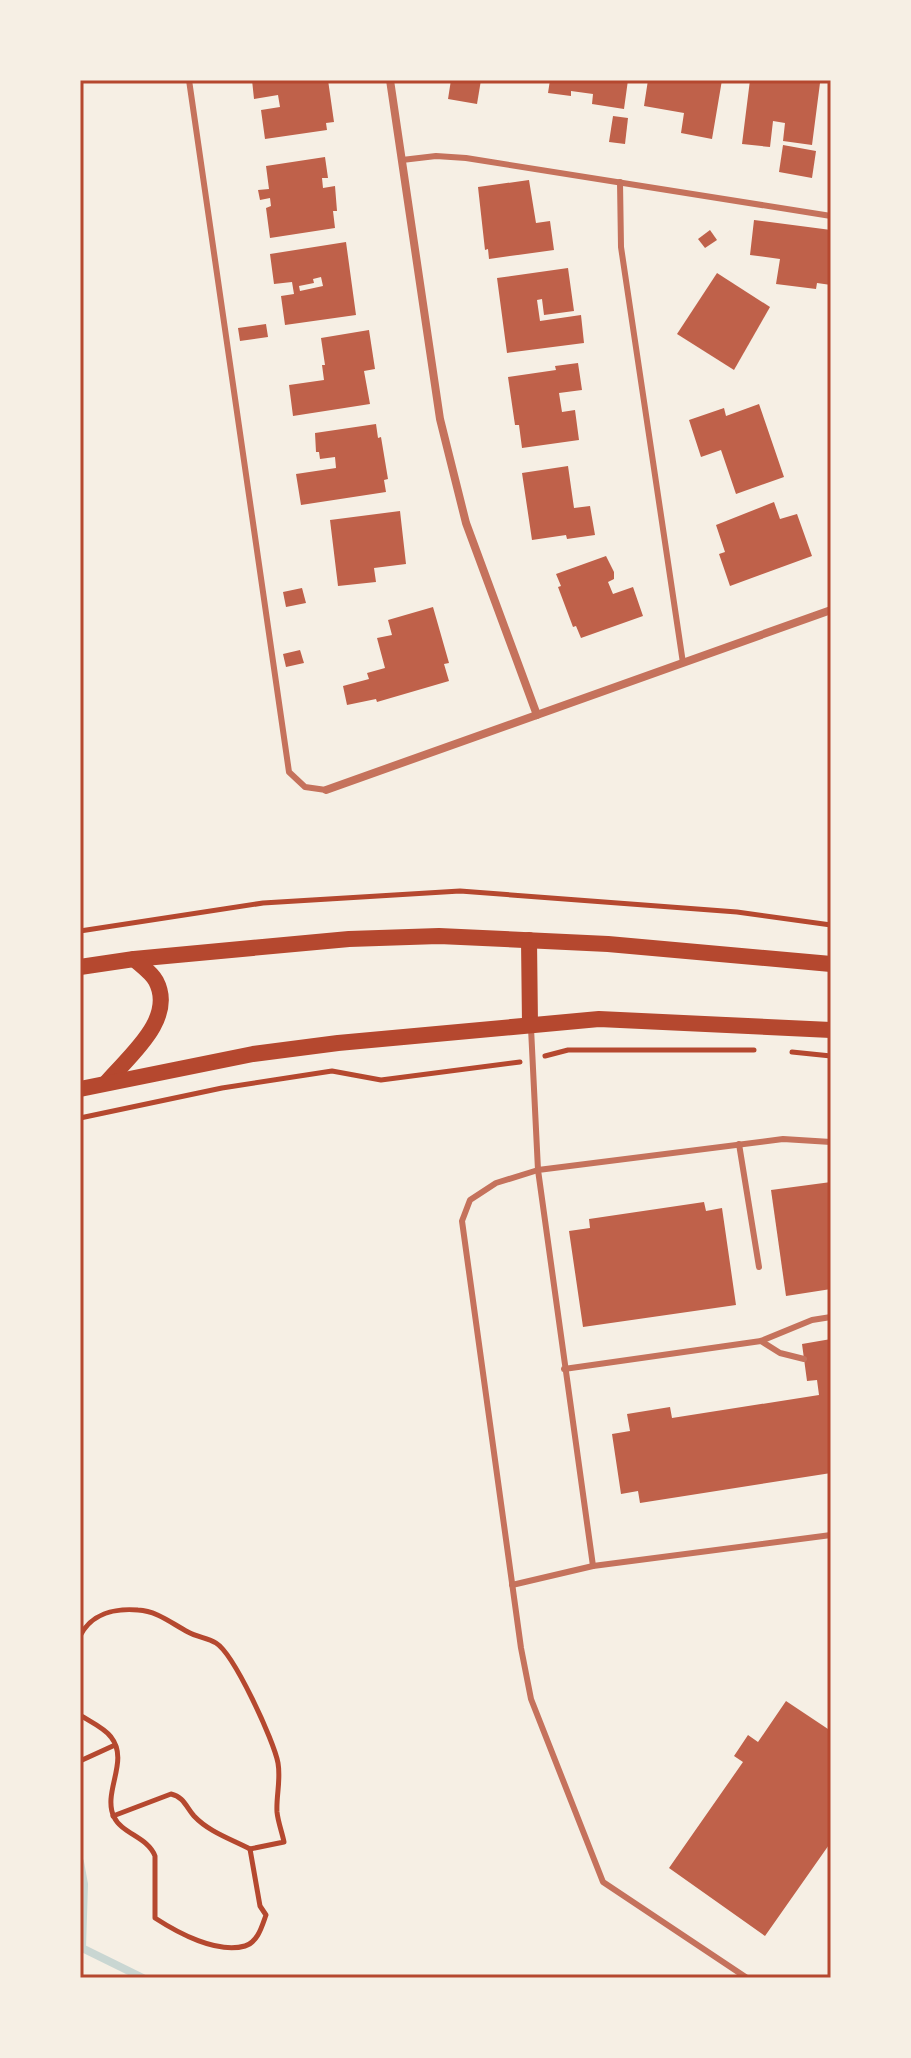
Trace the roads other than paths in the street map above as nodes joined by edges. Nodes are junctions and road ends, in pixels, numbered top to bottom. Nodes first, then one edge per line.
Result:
1 (189, 80) edge
2 (390, 80) edge
3 (402, 160) junction
4 (620, 182) junction
5 (831, 216) edge
6 (831, 610) edge
7 (683, 663) junction
8 (537, 715) junction
9 (326, 790) joint
10 (529, 940) junction
11 (134, 959) junction
12 (831, 964) edge
13 (80, 967) edge
14 (530, 1024) junction
15 (831, 1030) edge
16 (107, 1082) junction
17 (80, 1089) edge
18 (831, 1142) edge
19 (739, 1144) junction
20 (538, 1170) junction
21 (759, 1267) dead end
22 (831, 1317) edge
23 (761, 1341) junction
24 (804, 1359) dead end
25 (564, 1369) junction
26 (831, 1535) edge
27 (593, 1566) junction
28 (512, 1585) junction
29 (747, 1978) edge

1 - 9 lane
2 - 3 street
3 - 4 lane
3 - 8 street
4 - 5 lane
4 - 7 lane
6 - 7 street
7 - 8 street
8 - 9 street
10 - 11 main road
10 - 12 main road
10 - 14 main road
11 - 13 main road
11 - 16 main road
14 - 15 main road
14 - 16 main road
14 - 20 lane
16 - 17 main road
18 - 19 lane
19 - 20 lane
19 - 21 lane
20 - 25 lane
20 - 28 lane
22 - 23 lane
23 - 24 lane
23 - 25 lane
25 - 27 lane
26 - 27 lane
27 - 28 lane
28 - 29 lane

